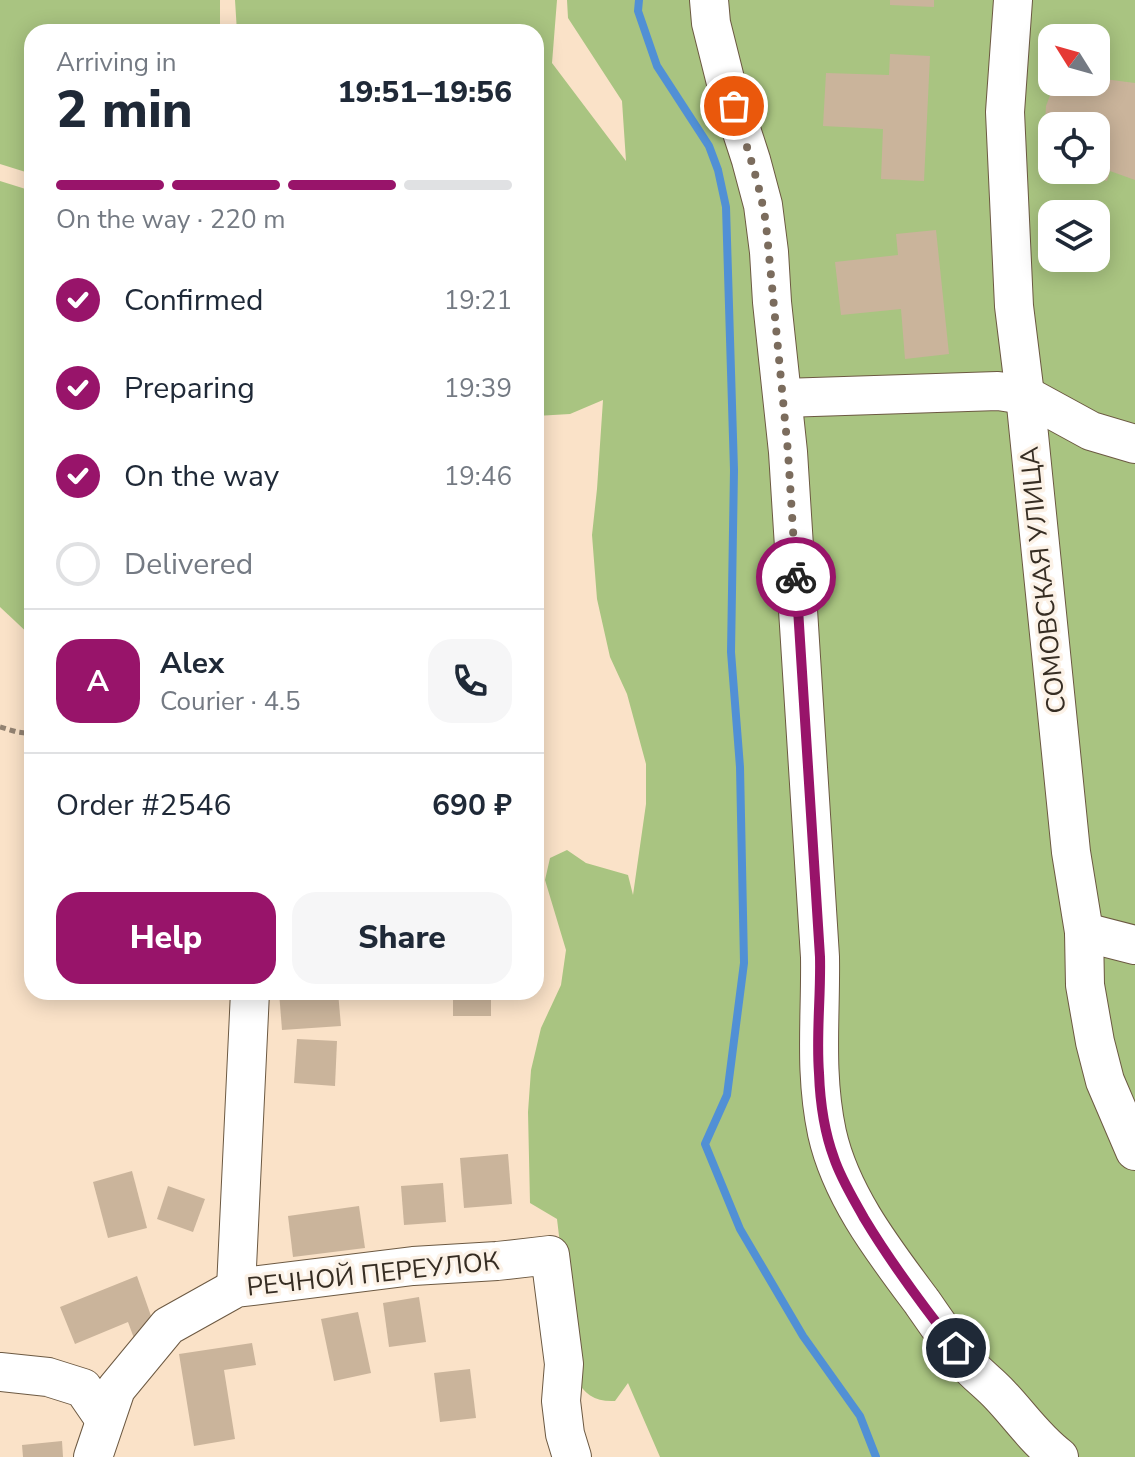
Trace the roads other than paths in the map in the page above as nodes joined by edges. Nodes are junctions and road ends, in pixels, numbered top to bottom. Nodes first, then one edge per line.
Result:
1 (709, 0) edge
2 (1013, 0) edge
3 (1025, 395) junction
4 (783, 398) junction
5 (1135, 444) edge
6 (1084, 932) junction
7 (1135, 945) edge
8 (250, 1000) edge
9 (1135, 1151) edge
10 (236, 1288) junction
11 (0, 1372) edge
12 (105, 1420) junction
13 (93, 1457) edge
14 (572, 1457) edge
15 (1059, 1457) edge

1 - 4 street
2 - 3 street, СОМОВСКАЯ УЛИЦА
3 - 4 street
3 - 5 street
3 - 6 street, СОМОВСКАЯ УЛИЦА
4 - 15 street
6 - 7 street
6 - 9 street, СОМОВСКАЯ УЛИЦА
8 - 10 street
10 - 12 street, РЕЧНОЙ ПЕРЕУЛОК
10 - 14 street, РЕЧНОЙ ПЕРЕУЛОК
11 - 12 street
12 - 13 street, РЕЧНОЙ ПЕРЕУЛОК

